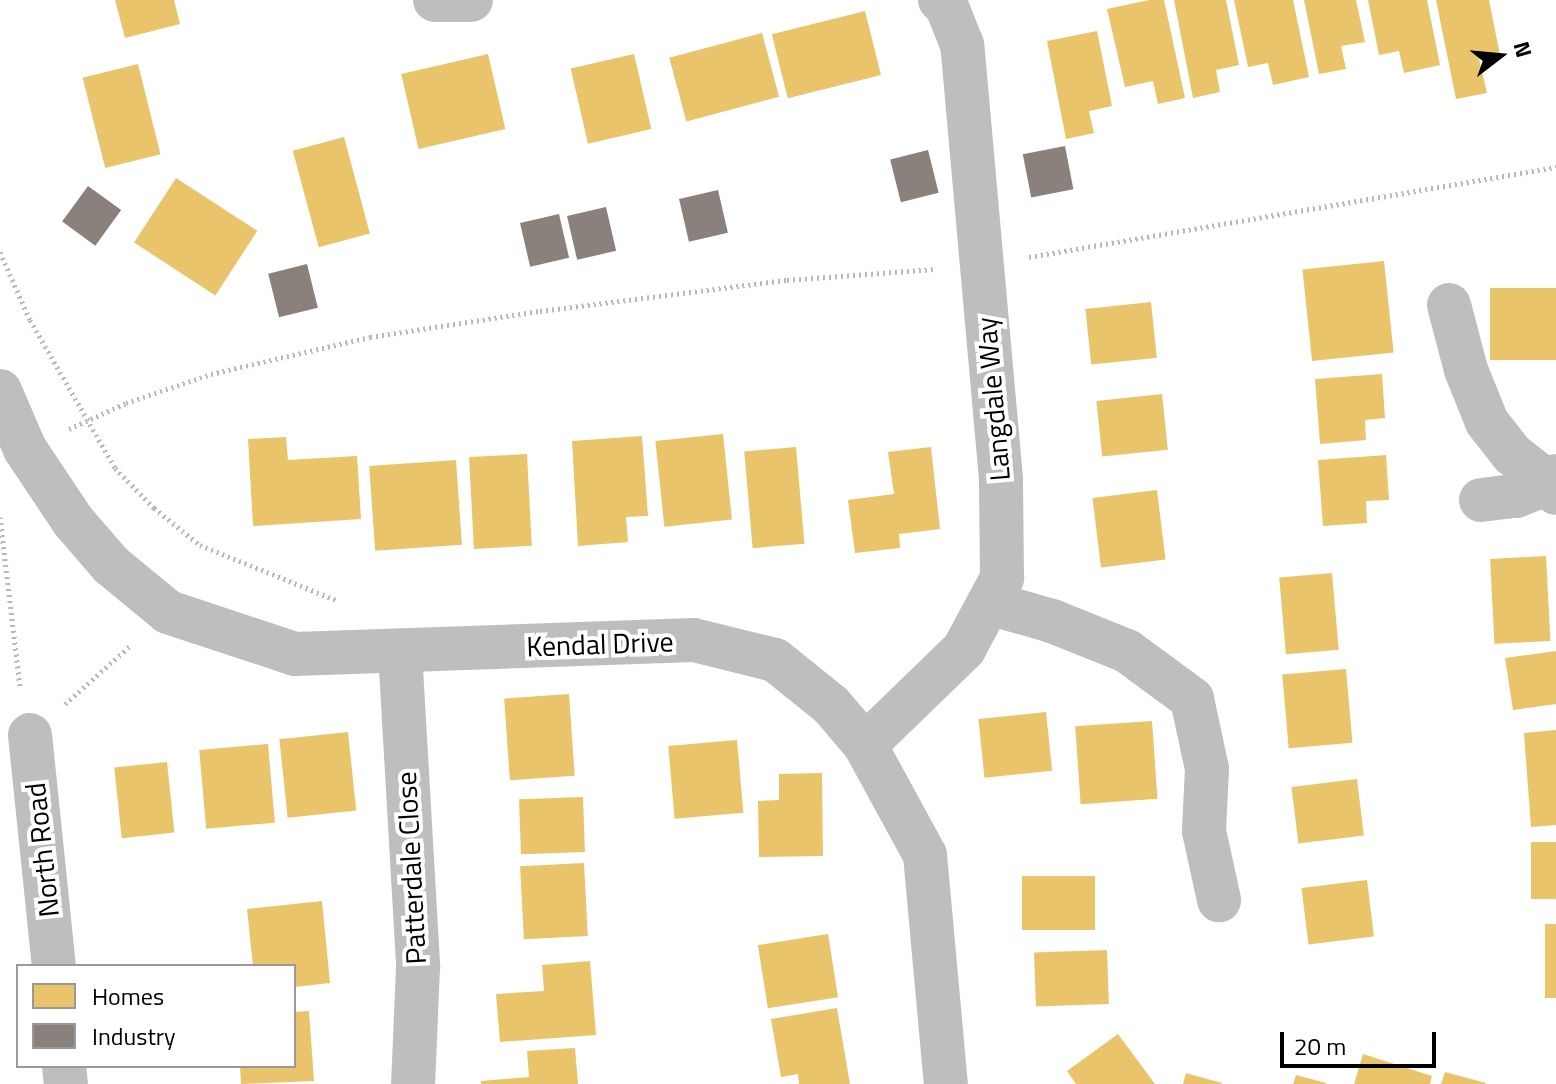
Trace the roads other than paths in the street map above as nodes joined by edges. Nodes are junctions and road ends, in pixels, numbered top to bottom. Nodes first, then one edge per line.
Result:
1 (435, 0) edge
2 (471, 0) edge
3 (948, 2) edge
4 (1449, 305) dead end
5 (0, 391) edge
6 (1554, 484) edge
7 (1481, 500) dead end
8 (989, 603) junction
9 (400, 651) junction
10 (30, 735) road end
11 (865, 745) junction
12 (1219, 900) dead end
13 (54, 964) edge
14 (413, 1084) edge
15 (946, 1084) edge

1 - 2 street
3 - 8 street, Langdale Way
4 - 6 street
5 - 9 street, Kendal Drive
6 - 7 street
8 - 11 street, Langdale Way
8 - 12 street
9 - 11 street, Kendal Drive
9 - 14 street, Patterdale Close
10 - 13 street, North Road
11 - 15 street, Kendal Drive

